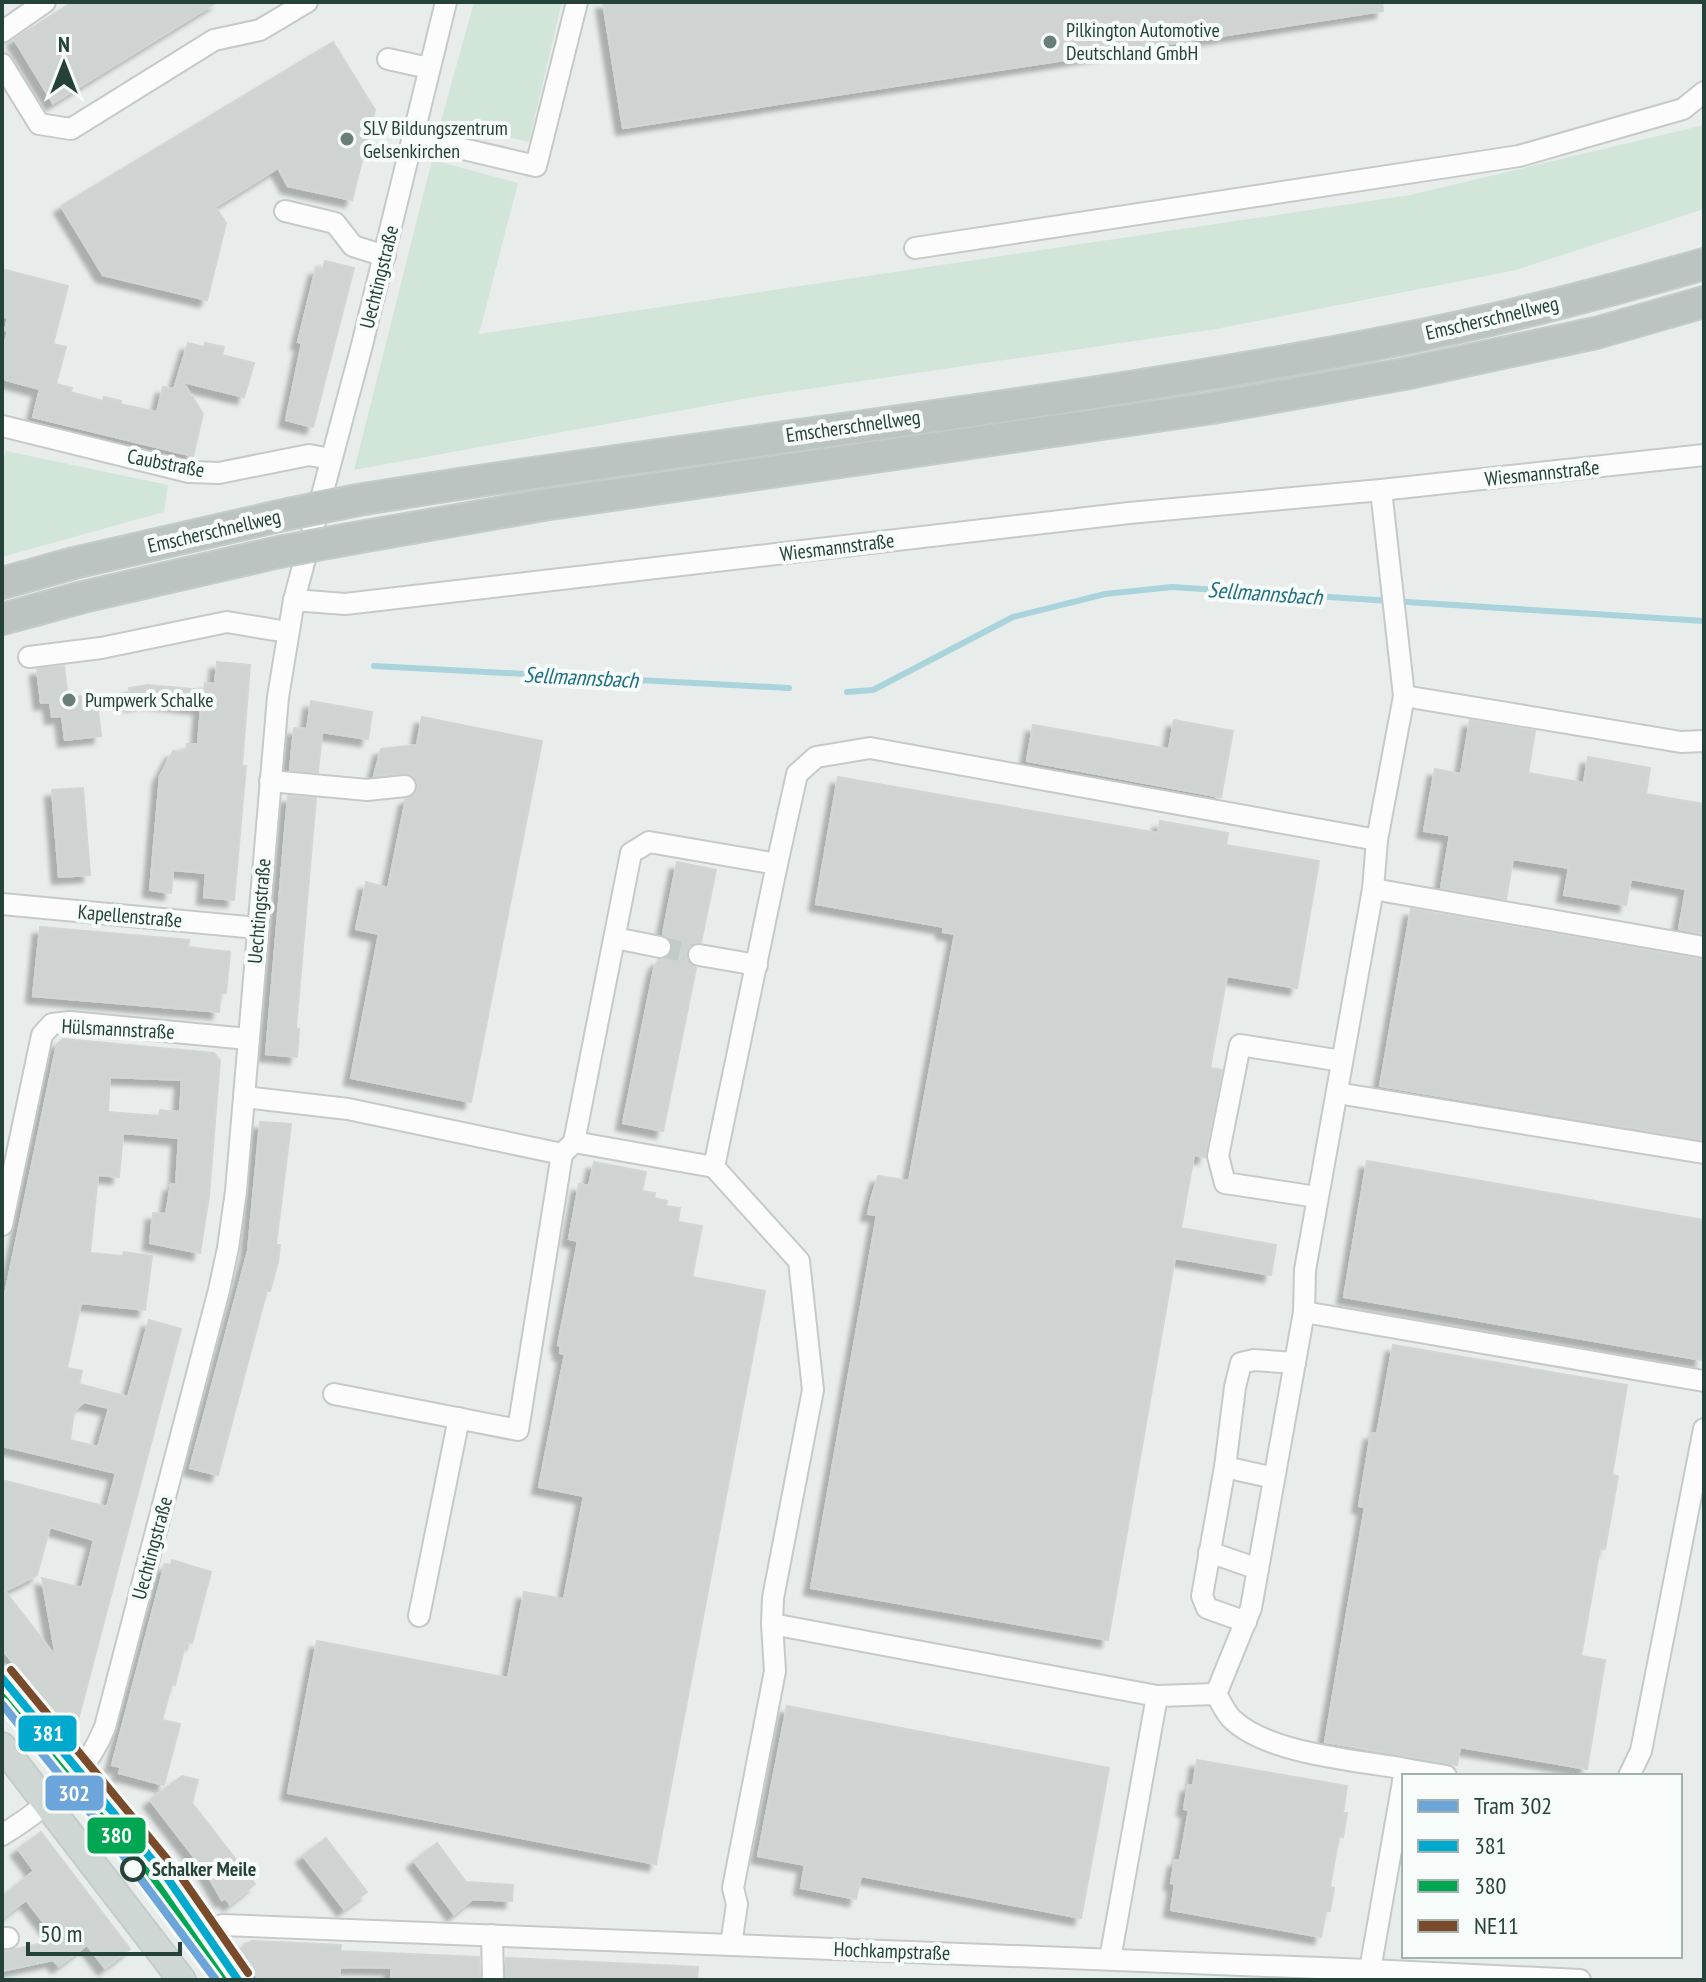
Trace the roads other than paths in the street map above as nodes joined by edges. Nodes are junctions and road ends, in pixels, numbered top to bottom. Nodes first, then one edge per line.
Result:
1 (45, 2) edge
2 (307, 2) edge
3 (446, 2) edge
4 (577, 2) edge
5 (2, 32) edge
6 (388, 59) dead end
7 (2, 64) edge
8 (429, 68) junction
9 (1704, 92) edge
10 (412, 137) junction
11 (285, 211) dead end
12 (915, 248) dead end
13 (385, 256) junction
14 (1704, 264) edge
15 (1704, 302) edge
16 (2, 426) edge
17 (1704, 455) edge
18 (331, 459) junction
19 (1381, 490) junction
20 (2, 583) edge
21 (294, 600) junction
22 (2, 619) edge
23 (287, 632) junction
24 (29, 657) dead end
25 (1404, 696) junction
26 (1704, 741) edge
27 (270, 781) junction
28 (405, 786) dead end
29 (1377, 840) junction
30 (777, 864) junction
31 (1373, 889) junction
32 (2, 904) edge
33 (257, 928) junction
34 (615, 938) junction
35 (660, 947) tunnel mouth
36 (1704, 947) edge
37 (699, 955) tunnel mouth
38 (757, 965) junction
39 (248, 1039) junction
40 (1342, 1061) junction
41 (1337, 1093) junction
42 (244, 1097) junction
43 (568, 1148) junction
44 (1704, 1153) edge
45 (714, 1167) junction
46 (1317, 1197) junction
47 (2, 1225) edge
48 (1304, 1312) junction
49 (1295, 1363) junction
50 (1704, 1381) edge
51 (334, 1394) dead end
52 (459, 1418) junction
53 (1704, 1429) edge
54 (1225, 1467) junction
55 (1274, 1478) junction
56 (1209, 1552) junction
57 (1258, 1569) junction
58 (419, 1616) dead end
59 (1246, 1622) junction
60 (772, 1624) junction
61 (2, 1678) edge
62 (1216, 1694) junction
63 (1157, 1696) junction
64 (2, 1746) edge
65 (82, 1772) junction
66 (1404, 1774) edge
67 (1630, 1774) edge
68 (1402, 1786) edge
69 (46, 1803) junction
70 (2, 1835) edge
71 (204, 1930) junction
72 (492, 1935) junction
73 (731, 1945) junction
74 (1110, 1959) junction
75 (1370, 1970) junction
76 (182, 1980) edge
77 (238, 1980) edge
78 (493, 1980) edge
79 (1580, 1980) edge

1 - 5 street
2 - 7 street
3 - 8 street, Uechtingstraße
4 - 10 street
6 - 8 street
8 - 10 street, Uechtingstraße
9 - 12 street
10 - 13 street, Uechtingstraße
11 - 13 street
13 - 18 street, Uechtingstraße
14 - 20 highway, Emscherschnellweg, bridge
15 - 22 highway, Emscherschnellweg, bridge
16 - 18 street, Caubstraße
17 - 19 street, Wiesmannstraße
18 - 21 street, Uechtingstraße
19 - 21 street, Wiesmannstraße
19 - 25 street
21 - 23 street, Uechtingstraße
23 - 24 street
23 - 27 street, Uechtingstraße
25 - 26 street
25 - 29 street
27 - 28 street
27 - 33 street, Uechtingstraße
29 - 30 street
29 - 31 street
30 - 34 street
30 - 38 street
31 - 36 street
31 - 40 street
32 - 33 street, Kapellenstraße
33 - 39 street, Uechtingstraße
34 - 35 street
34 - 43 street
37 - 38 street
38 - 45 street
39 - 42 street, Uechtingstraße
39 - 47 street, Hülsmannstraße
40 - 41 street
40 - 46 street
41 - 44 street
41 - 46 street
42 - 43 street
42 - 65 street, Uechtingstraße
43 - 45 street
43 - 52 street
45 - 60 street
46 - 48 street
48 - 49 street
48 - 50 street
49 - 54 street
49 - 55 street
51 - 52 street
52 - 58 street
53 - 67 street
54 - 55 street
54 - 56 street
55 - 57 street
56 - 57 street
56 - 59 street
57 - 59 street
59 - 62 street
60 - 63 street
60 - 73 street
61 - 65 main road
62 - 63 street
62 - 66 street
63 - 74 street
64 - 69 main road
65 - 69 street, Uechtingstraße
65 - 71 main road
68 - 75 street
69 - 70 street, Uechtingstraße
69 - 76 main road
71 - 72 street, Hochkampstraße
71 - 77 main road
72 - 73 street, Hochkampstraße
72 - 78 street
73 - 74 street, Hochkampstraße
74 - 75 street, Hochkampstraße
75 - 79 street, Hochkampstraße

